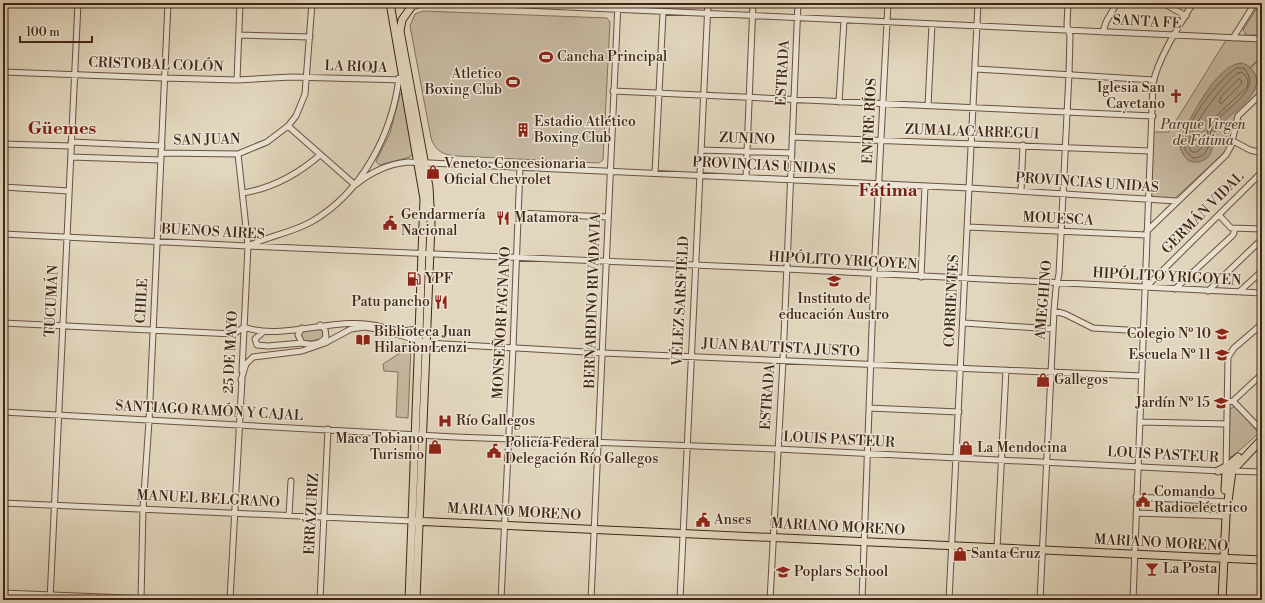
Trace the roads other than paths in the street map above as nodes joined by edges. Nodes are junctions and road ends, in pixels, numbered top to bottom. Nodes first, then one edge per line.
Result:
1 (78, 3) edge
2 (168, 3) edge
3 (240, 3) edge
4 (312, 3) edge
5 (390, 3) edge
6 (425, 3) edge
7 (480, 3) edge
8 (618, 3) edge
9 (708, 3) edge
10 (753, 3) edge
11 (798, 3) edge
12 (888, 3) edge
13 (978, 3) edge
14 (1068, 3) edge
15 (1116, 3) edge
16 (1163, 3) edge
17 (1193, 3) edge
18 (1255, 3) edge
19 (544, 5) edge
20 (573, 5) edge
21 (411, 6) edge
22 (618, 11) junction
23 (663, 13) junction
24 (708, 15) junction
25 (753, 16) junction
26 (1186, 16) junction
27 (797, 18) junction
28 (844, 20) junction
29 (887, 22) junction
30 (932, 24) junction
31 (977, 26) junction
32 (1068, 30) junction
33 (1103, 32) junction
34 (238, 35) junction
35 (1175, 36) junction
36 (310, 37) junction
37 (1233, 38) junction
38 (1262, 39) edge
39 (976, 69) junction
40 (3, 72) edge
41 (74, 74) junction
42 (1069, 74) junction
43 (308, 77) junction
44 (164, 78) junction
45 (236, 80) junction
46 (402, 80) junction
47 (1154, 80) junction
48 (613, 91) junction
49 (659, 93) junction
50 (1262, 93) edge
51 (704, 95) junction
52 (749, 97) junction
53 (794, 100) junction
54 (839, 102) junction
55 (883, 104) junction
56 (928, 106) junction
57 (974, 108) junction
58 (1067, 112) junction
59 (1153, 116) junction
60 (288, 126) junction
61 (792, 137) junction
62 (881, 141) junction
63 (1233, 141) junction
64 (3, 144) edge
65 (71, 144) junction
66 (972, 145) junction
67 (1023, 145) junction
68 (162, 146) junction
69 (1065, 147) junction
70 (701, 150) junction
71 (747, 151) junction
72 (1150, 151) junction
73 (162, 153) junction
74 (792, 153) junction
75 (238, 154) junction
76 (1262, 154) edge
77 (320, 155) junction
78 (374, 156) junction
79 (71, 157) junction
80 (161, 160) junction
81 (422, 162) junction
82 (520, 167) junction
83 (381, 168) junction
84 (610, 171) junction
85 (1262, 172) edge
86 (655, 173) junction
87 (699, 175) junction
88 (746, 177) junction
89 (790, 179) junction
90 (879, 183) junction
91 (355, 185) junction
92 (925, 186) junction
93 (3, 187) edge
94 (970, 188) junction
95 (69, 190) junction
96 (1021, 191) junction
97 (243, 193) junction
98 (1063, 193) junction
99 (1149, 199) junction
100 (1177, 201) junction
101 (518, 213) junction
102 (1218, 215) junction
103 (608, 217) junction
104 (968, 227) junction
105 (1235, 229) junction
106 (1262, 229) edge
107 (1061, 231) junction
108 (1147, 233) junction
109 (3, 234) edge
110 (67, 236) junction
111 (1262, 239) edge
112 (157, 241) junction
113 (248, 246) junction
114 (423, 253) junction
115 (430, 253) junction
116 (517, 257) junction
117 (607, 262) junction
118 (695, 266) junction
119 (786, 269) junction
120 (1262, 271) edge
121 (874, 274) junction
122 (921, 277) junction
123 (965, 279) junction
124 (1057, 283) junction
125 (1144, 288) junction
126 (1175, 289) junction
127 (1208, 290) junction
128 (1239, 292) junction
129 (1262, 293) edge
130 (1054, 311) junction
131 (3, 323) edge
132 (964, 323) junction
133 (1262, 324) edge
134 (320, 325) junction
135 (339, 325) junction
136 (63, 326) junction
137 (360, 326) junction
138 (244, 327) junction
139 (350, 327) junction
140 (302, 328) junction
141 (419, 329) junction
142 (1053, 329) junction
143 (153, 330) junction
144 (1143, 331) junction
145 (263, 332) junction
146 (341, 334) junction
147 (323, 342) junction
148 (418, 342) junction
149 (302, 343) junction
150 (427, 343) junction
151 (513, 348) junction
152 (603, 353) junction
153 (691, 356) junction
154 (783, 360) junction
155 (871, 364) junction
156 (961, 368) junction
157 (1006, 370) junction
158 (1051, 372) junction
159 (1262, 374) edge
160 (1142, 376) junction
161 (241, 380) junction
162 (1233, 401) junction
163 (1227, 402) junction
164 (869, 408) junction
165 (3, 412) edge
166 (959, 412) junction
167 (58, 416) junction
168 (149, 421) junction
169 (1140, 422) junction
170 (238, 424) junction
171 (1227, 424) junction
172 (328, 429) junction
173 (1262, 431) edge
174 (419, 434) junction
175 (1262, 435) edge
176 (508, 439) junction
177 (1262, 439) edge
178 (598, 442) junction
179 (686, 446) junction
180 (777, 449) junction
181 (868, 454) junction
182 (957, 458) junction
183 (1002, 460) junction
184 (1047, 462) junction
185 (1138, 466) junction
186 (1225, 470) junction
187 (1262, 472) edge
188 (291, 481) dead end
189 (1136, 497) junction
190 (1228, 502) junction
191 (3, 503) edge
192 (54, 504) junction
193 (142, 508) junction
194 (1136, 512) junction
195 (234, 513) junction
196 (289, 515) junction
197 (1226, 516) junction
198 (324, 517) junction
199 (416, 521) junction
200 (504, 525) junction
201 (595, 529) junction
202 (683, 533) junction
203 (773, 537) junction
204 (864, 541) junction
205 (952, 546) junction
206 (997, 548) junction
207 (1042, 550) junction
208 (1133, 555) junction
209 (1224, 559) junction
210 (1262, 560) edge
211 (3, 593) edge
212 (50, 597) edge
213 (141, 599) edge
214 (175, 600) edge
215 (230, 600) edge
216 (320, 600) edge
217 (409, 600) edge
218 (416, 600) edge
219 (501, 600) edge
220 (591, 600) edge
221 (680, 600) edge
222 (770, 600) edge
223 (862, 600) edge
224 (949, 600) edge
225 (1040, 600) edge
226 (1133, 600) edge
227 (1222, 600) edge

1 - 41 street, TUCUMÁN
2 - 44 street, CHILE
3 - 34 street
4 - 36 street, SAN JUAN
5 - 46 main road
6 - 21 street
7 - 19 street, SANTA FE
8 - 22 street, BERNARDINO RIVADAVIA
9 - 24 street, VÉLEZ SARSFIELD
10 - 25 street
11 - 27 street, ESTRADA
12 - 29 street, ENTRE RÍOS
13 - 31 street, CORRIENTES
14 - 32 street, AMEGHINO
15 - 33 street
16 - 26 street
17 - 26 street
18 - 37 street
19 - 20 street, SANTA FE
20 - 22 street, SANTA FE
21 - 81 main road
22 - 23 street, SANTA FE
22 - 48 street, BERNARDINO RIVADAVIA
23 - 24 street, SANTA FE
23 - 49 street
24 - 25 street, SANTA FE
24 - 51 street, VÉLEZ SARSFIELD
25 - 27 street, SANTA FE
25 - 52 street
26 - 35 street
27 - 28 street, SANTA FE
27 - 53 street, ESTRADA
28 - 29 street, SANTA FE
28 - 54 street
29 - 30 street, SANTA FE
29 - 55 street, ENTRE RÍOS
30 - 31 street, SANTA FE
30 - 56 street
31 - 32 street, SANTA FE
31 - 39 street, CORRIENTES
32 - 33 street, SANTA FE
32 - 42 street, AMEGHINO
33 - 35 street, SANTA FE
34 - 36 street
34 - 45 street
35 - 37 street, SANTA FE
35 - 47 street
36 - 43 street, SAN JUAN
37 - 38 street, SANTA FE
39 - 42 street
39 - 57 street, CORRIENTES
40 - 41 street, CRISTOBAL COLÓN
41 - 44 street, CRISTOBAL COLÓN
41 - 65 street, TUCUMÁN
42 - 47 street
42 - 58 street, AMEGHINO
43 - 45 street, CRISTOBAL COLÓN
43 - 46 street, LA RIOJA
43 - 60 street, SAN JUAN
44 - 45 street, CRISTOBAL COLÓN
44 - 68 street, CHILE
46 - 78 street
46 - 81 main road
47 - 59 street
48 - 49 street
48 - 84 street, BERNARDINO RIVADAVIA
49 - 51 street
49 - 86 street
50 - 63 street
51 - 52 street
51 - 70 street, VÉLEZ SARSFIELD
52 - 53 street
52 - 71 street
53 - 54 street
53 - 61 street, ESTRADA
54 - 55 street
55 - 56 street
55 - 62 street, ENTRE RÍOS
56 - 57 street
57 - 58 street
57 - 66 street, CORRIENTES
58 - 59 street
58 - 69 street, AMEGHINO
59 - 72 street
60 - 75 street, SAN JUAN
60 - 77 street
61 - 62 street, ZUMALACARREGUI
61 - 74 street, ESTRADA
62 - 66 street, ZUMALACARREGUI
62 - 90 street, ENTRE RÍOS
63 - 76 street
63 - 100 street
64 - 65 street, SAN JUAN
65 - 68 street, SAN JUAN
65 - 79 street, TUCUMÁN
66 - 67 street, ZUMALACARREGUI
66 - 94 street, CORRIENTES
67 - 69 street, ZUMALACARREGUI
67 - 96 street
68 - 73 street, CHILE
69 - 72 street, ZUMALACARREGUI
69 - 98 street, AMEGHINO
70 - 71 street, ZUNINO
70 - 87 street, VÉLEZ SARSFIELD
71 - 74 street, ZUNINO
71 - 88 street
72 - 99 street
73 - 75 street, SAN JUAN
73 - 80 street, CHILE
74 - 89 street, ESTRADA
75 - 97 street, 25 DE MAYO
77 - 91 street
77 - 97 street
78 - 83 street
78 - 91 street
79 - 80 street
79 - 95 street, TUCUMÁN
80 - 112 street, CHILE
81 - 82 street, PROVINCIAS UNIDAS
81 - 83 street, PROVINCIAS UNIDAS
81 - 114 main road
81 - 115 main road
82 - 84 street, PROVINCIAS UNIDAS
82 - 101 street, MONSEÑOR FAGNANO
83 - 91 street, PROVINCIAS UNIDAS
84 - 86 street, PROVINCIAS UNIDAS
84 - 103 street, BERNARDINO RIVADAVIA
85 - 102 street, GERMÁN VIDAL
86 - 87 street, PROVINCIAS UNIDAS
87 - 88 street, PROVINCIAS UNIDAS
87 - 118 street, VÉLEZ SARSFIELD
88 - 89 street, PROVINCIAS UNIDAS
89 - 90 street, PROVINCIAS UNIDAS
89 - 119 street, ESTRADA
90 - 92 street, PROVINCIAS UNIDAS
90 - 121 street, ENTRE RÍOS
91 - 113 street
92 - 94 street, PROVINCIAS UNIDAS
92 - 122 street
93 - 95 street
94 - 96 street, PROVINCIAS UNIDAS
94 - 104 street, CORRIENTES
95 - 110 street, TUCUMÁN
96 - 98 street, PROVINCIAS UNIDAS
97 - 113 street, 25 DE MAYO
98 - 99 street, PROVINCIAS UNIDAS
98 - 107 street, AMEGHINO
99 - 100 street, PROVINCIAS UNIDAS
99 - 108 street
100 - 108 street
101 - 103 street
101 - 116 street, MONSEÑOR FAGNANO
102 - 105 street
102 - 125 street, GERMÁN VIDAL
103 - 117 street, BERNARDINO RIVADAVIA
104 - 107 street, MOUESCA
104 - 123 street, CORRIENTES
105 - 106 street
105 - 126 street
107 - 108 street, MOUESCA
107 - 124 street, AMEGHINO
108 - 125 street
109 - 110 street, BUENOS AIRES
110 - 112 street, BUENOS AIRES
110 - 136 street, TUCUMÁN
111 - 127 street
112 - 113 street, BUENOS AIRES
112 - 143 street, CHILE
113 - 114 street, BUENOS AIRES
113 - 138 street, 25 DE MAYO
114 - 115 street, HIPÓLITO YRIGOYEN
114 - 141 main road
115 - 116 street, HIPÓLITO YRIGOYEN
115 - 150 main road
116 - 117 street, HIPÓLITO YRIGOYEN
116 - 151 street, MONSEÑOR FAGNANO
117 - 118 street, HIPÓLITO YRIGOYEN
117 - 152 street, BERNARDINO RIVADAVIA
118 - 119 street, HIPÓLITO YRIGOYEN
118 - 153 street, VÉLEZ SARSFIELD
119 - 121 street, HIPÓLITO YRIGOYEN
119 - 154 street, ESTRADA
120 - 128 street
121 - 122 street, HIPÓLITO YRIGOYEN
121 - 155 street, ENTRE RÍOS
122 - 123 street, HIPÓLITO YRIGOYEN
123 - 124 street, HIPÓLITO YRIGOYEN
123 - 132 street, CORRIENTES
124 - 125 street, HIPÓLITO YRIGOYEN
124 - 130 street, AMEGHINO
125 - 126 street, HIPÓLITO YRIGOYEN
125 - 144 street
126 - 127 street, HIPÓLITO YRIGOYEN
127 - 128 street, HIPÓLITO YRIGOYEN
128 - 129 street, HIPÓLITO YRIGOYEN
130 - 142 street, AMEGHINO
130 - 144 street
131 - 136 street
132 - 142 street
132 - 156 street, CORRIENTES
133 - 163 street
134 - 135 street
134 - 140 street
134 - 147 street
135 - 139 street
135 - 146 street
136 - 143 street
136 - 167 street, TUCUMÁN
137 - 139 street
137 - 141 street
137 - 148 street, JUAN BAUTISTA JUSTO
138 - 143 street
138 - 145 street
138 - 161 street, 25 DE MAYO
139 - 146 street
140 - 145 street
140 - 149 street
141 - 148 main road
142 - 158 street, AMEGHINO
143 - 168 street, CHILE
144 - 160 street
145 - 149 street
146 - 147 street
147 - 149 street
147 - 161 street
148 - 150 street, JUAN BAUTISTA JUSTO
148 - 174 main road
150 - 151 street, JUAN BAUTISTA JUSTO
150 - 174 main road
151 - 152 street, JUAN BAUTISTA JUSTO
151 - 176 street, MONSEÑOR FAGNANO
152 - 153 street, JUAN BAUTISTA JUSTO
152 - 178 street, BERNARDINO RIVADAVIA
153 - 154 street, JUAN BAUTISTA JUSTO
153 - 179 street, VÉLEZ SARSFIELD
154 - 155 street, JUAN BAUTISTA JUSTO
154 - 180 street, ESTRADA
155 - 156 street, JUAN BAUTISTA JUSTO
155 - 164 street, ENTRE RÍOS
156 - 157 street, JUAN BAUTISTA JUSTO
156 - 166 street, CORRIENTES
157 - 158 street, JUAN BAUTISTA JUSTO
157 - 183 street
158 - 160 street, JUAN BAUTISTA JUSTO
158 - 184 street, AMEGHINO
159 - 162 street
160 - 169 street
161 - 170 street, 25 DE MAYO
162 - 163 street
162 - 173 street
163 - 171 street
164 - 166 street
164 - 181 street, ENTRE RÍOS
165 - 167 street, SANTIAGO RAMÓN Y CAJAL
166 - 182 street, CORRIENTES
167 - 168 street, SANTIAGO RAMÓN Y CAJAL
167 - 192 street, TUCUMÁN
168 - 170 street, SANTIAGO RAMÓN Y CAJAL
168 - 193 street, CHILE
169 - 171 street
169 - 185 street
170 - 172 street, SANTIAGO RAMÓN Y CAJAL
170 - 195 street, 25 DE MAYO
171 - 186 street
172 - 174 street, SANTIAGO RAMÓN Y CAJAL
172 - 198 street, ERRÁZURIZ
174 - 176 street, LOUIS PASTEUR
174 - 199 main road
175 - 186 main road
176 - 178 street, LOUIS PASTEUR
176 - 200 street, MONSEÑOR FAGNANO
177 - 186 main road
178 - 179 street, LOUIS PASTEUR
178 - 201 street, BERNARDINO RIVADAVIA
179 - 180 street, LOUIS PASTEUR
179 - 202 street, VÉLEZ SARSFIELD
180 - 181 street, LOUIS PASTEUR
180 - 203 street, ESTRADA
181 - 182 street, LOUIS PASTEUR
181 - 204 street, ENTRE RÍOS
182 - 183 street, LOUIS PASTEUR
182 - 205 street, CORRIENTES
183 - 184 street, LOUIS PASTEUR
183 - 206 street
184 - 185 street, LOUIS PASTEUR
184 - 207 street, AMEGHINO
185 - 186 street, LOUIS PASTEUR
185 - 189 street
186 - 187 street, LOUIS PASTEUR
186 - 190 main road
188 - 196 street
189 - 190 street
189 - 194 street
190 - 197 main road
191 - 192 street, MANUEL BELGRANO
192 - 193 street, MANUEL BELGRANO
192 - 212 street, TUCUMÁN
193 - 195 street, MANUEL BELGRANO
193 - 213 street, CHILE
194 - 197 street
194 - 208 street
195 - 196 street, MANUEL BELGRANO
195 - 215 street, 25 DE MAYO
196 - 198 street, MANUEL BELGRANO
197 - 209 main road
198 - 199 street, MANUEL BELGRANO
198 - 216 street, ERRÁZURIZ
199 - 200 main road, MARIANO MORENO
199 - 217 main road
199 - 218 main road
200 - 201 main road, MARIANO MORENO
200 - 219 street, MONSEÑOR FAGNANO
201 - 202 main road, MARIANO MORENO
201 - 220 street, BERNARDINO RIVADAVIA
202 - 203 main road, MARIANO MORENO
202 - 221 street, VÉLEZ SARSFIELD
203 - 204 main road, MARIANO MORENO
203 - 222 street, ESTRADA
204 - 205 main road, MARIANO MORENO
204 - 223 street, ENTRE RÍOS
205 - 206 main road, MARIANO MORENO
205 - 224 street, CORRIENTES
206 - 207 main road, MARIANO MORENO
207 - 208 main road, MARIANO MORENO
207 - 225 street, AMEGHINO
208 - 209 main road, MARIANO MORENO
208 - 226 street
209 - 210 main road, MARIANO MORENO
209 - 227 main road
211 - 212 street
212 - 213 street
213 - 214 street

